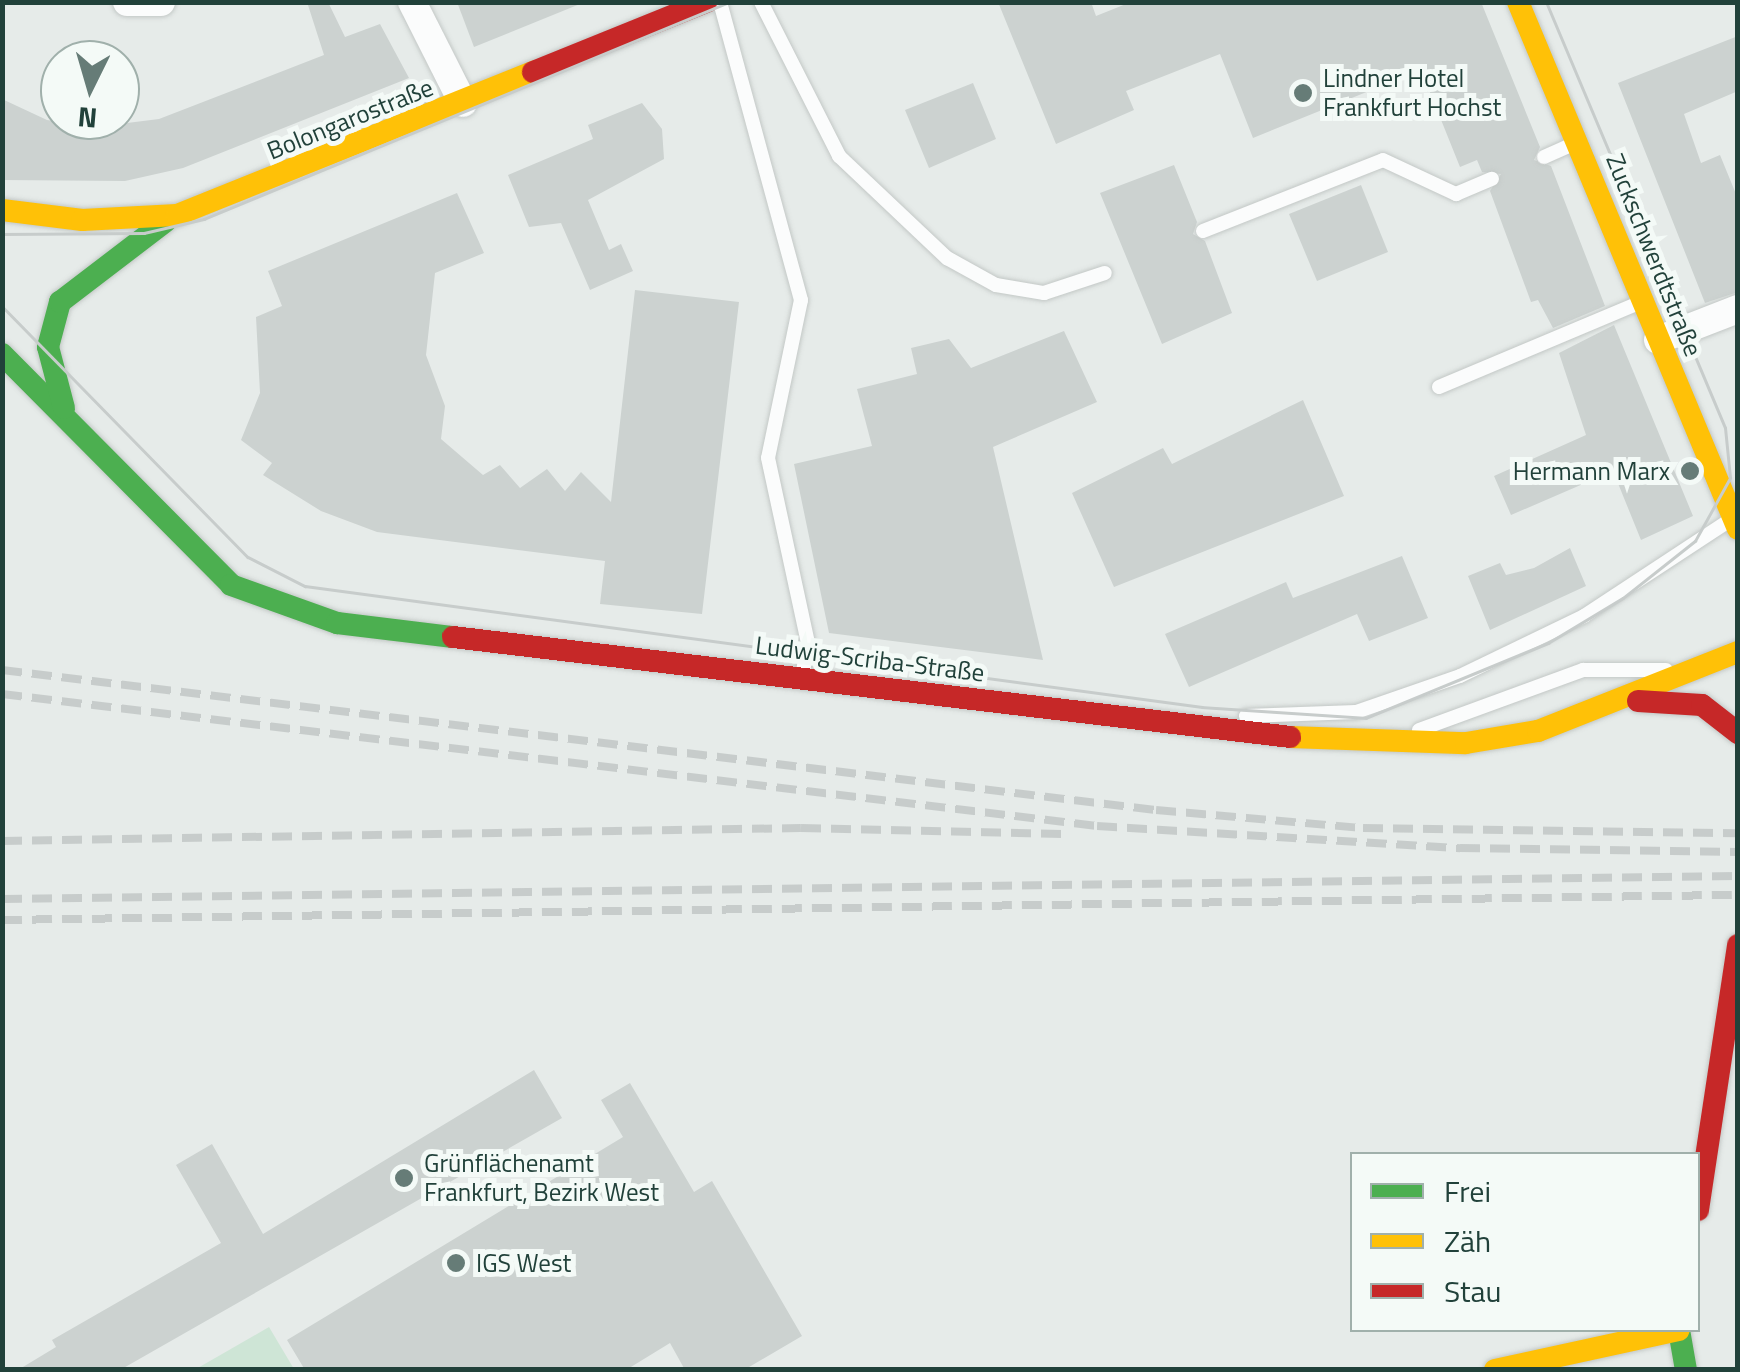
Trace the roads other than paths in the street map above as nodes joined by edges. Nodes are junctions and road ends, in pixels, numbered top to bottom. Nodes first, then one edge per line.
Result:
1 (127, 2) edge
2 (160, 2) edge
3 (412, 2) edge
4 (706, 2) edge
5 (720, 2) edge
6 (761, 2) edge
7 (1518, 2) edge
8 (463, 103) junction
9 (1578, 141) junction
10 (1544, 158) dead end
11 (1492, 180) dead end
12 (2, 210) edge
13 (177, 216) junction
14 (1203, 231) dead end
15 (1105, 273) dead end
16 (1642, 302) junction
17 (1738, 309) edge
18 (1658, 340) junction
19 (2, 354) edge
20 (1439, 386) dead end
21 (64, 408) junction
22 (1735, 524) edge
23 (1738, 652) edge
24 (1684, 675) junction
25 (802, 677) junction
26 (1616, 704) junction
27 (1123, 707) junction
28 (1722, 714) junction
29 (1738, 733) edge
30 (1365, 742) junction
31 (1738, 945) edge
32 (1700, 1197) edge
33 (1670, 1332) edge
34 (1679, 1332) edge
35 (1495, 1370) edge
36 (1686, 1370) edge

1 - 2 street
3 - 8 street
4 - 8 main road, Bolongarostraße
5 - 25 lane
6 - 15 lane
7 - 9 main road, Zuckschwerdtstraße
8 - 13 main road, Bolongarostraße
9 - 10 lane
9 - 16 main road, Zuckschwerdtstraße
11 - 14 lane
12 - 13 main road, Bolongarostraße
13 - 21 main road
16 - 18 main road, Zuckschwerdtstraße
16 - 20 lane
17 - 18 street
18 - 22 main road, Zuckschwerdtstraße
19 - 21 main road
21 - 25 main road, Ludwig-Scriba-Straße
22 - 27 lane
23 - 24 main road, Ludwig-Scriba-Straße
24 - 26 main road, Ludwig-Scriba-Straße
24 - 28 lane
24 - 30 lane
25 - 27 main road, Ludwig-Scriba-Straße
26 - 28 main road
26 - 30 main road, Ludwig-Scriba-Straße
27 - 30 main road, Ludwig-Scriba-Straße
28 - 29 main road
31 - 32 main road
33 - 35 main road
34 - 36 main road

